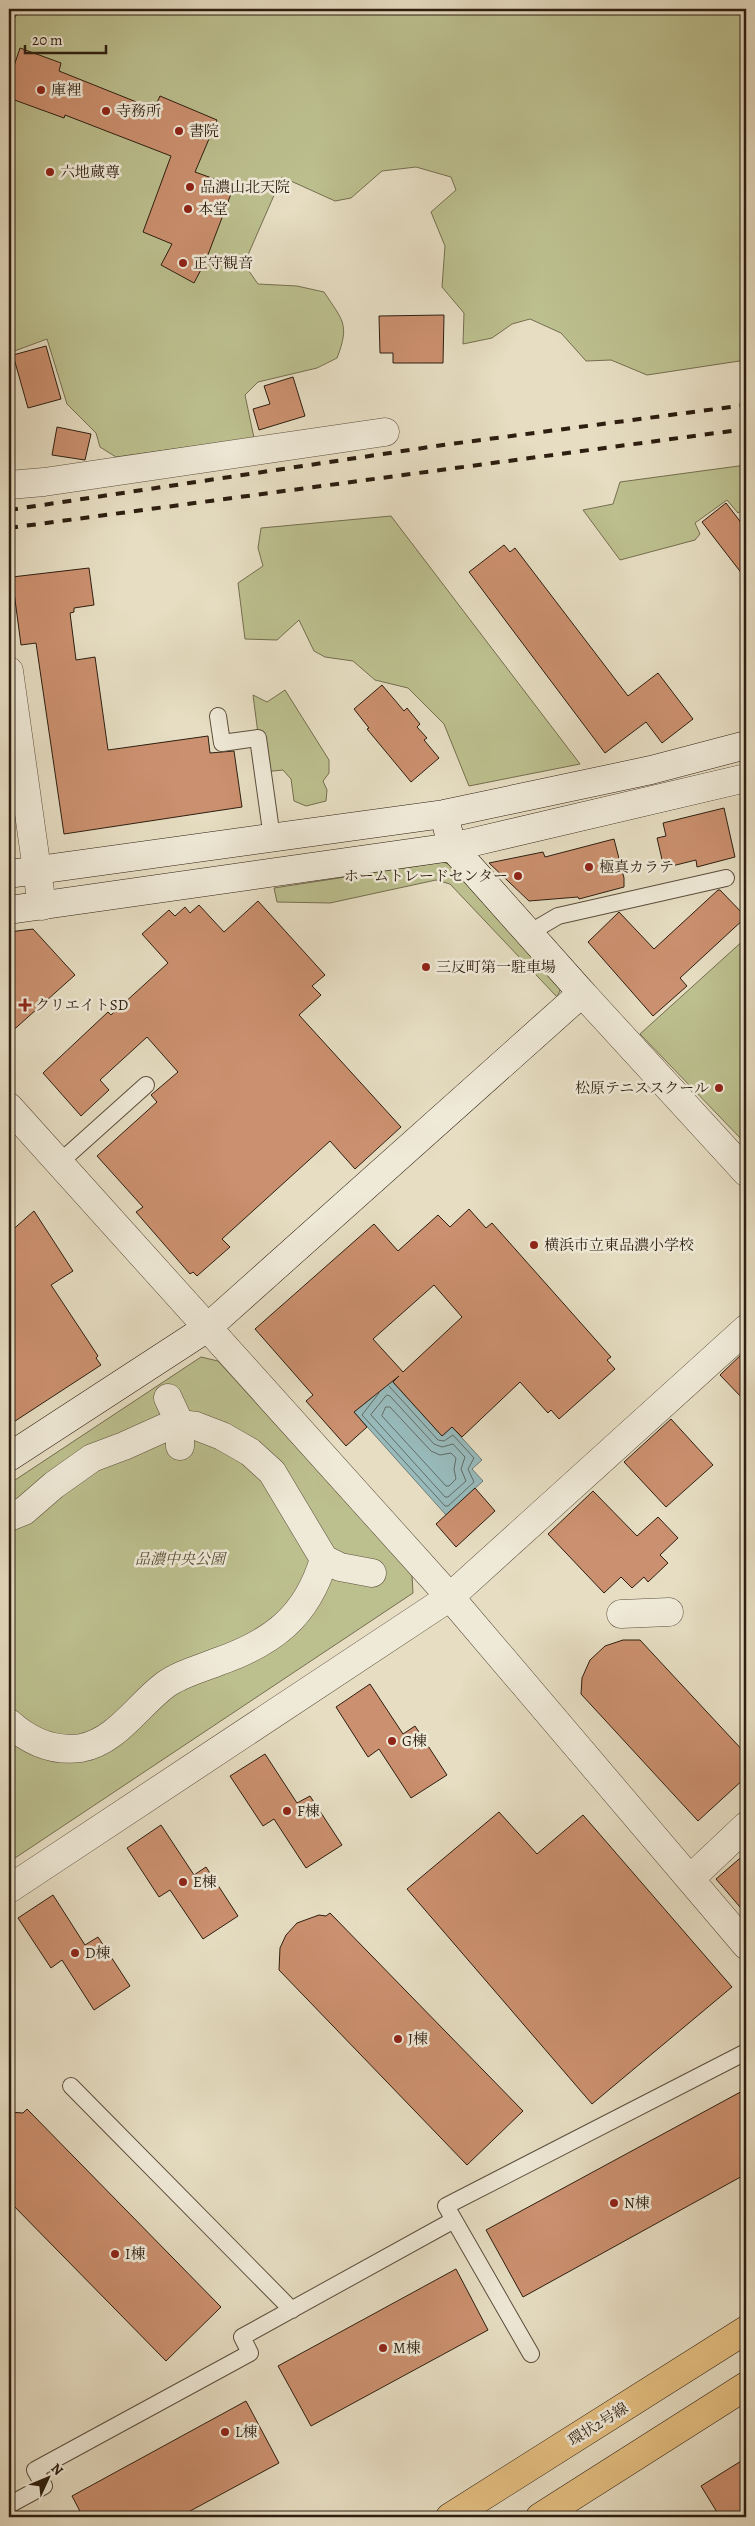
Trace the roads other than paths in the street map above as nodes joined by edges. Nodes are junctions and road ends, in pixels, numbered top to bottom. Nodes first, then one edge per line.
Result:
1 (385, 432) dead end
2 (9, 485) edge
3 (9, 672) edge
4 (218, 716) dead end
5 (746, 745) edge
6 (746, 778) edge
7 (444, 814) junction
8 (272, 838) junction
9 (452, 847) junction
10 (38, 870) junction
11 (9, 874) edge
12 (726, 878) dead end
13 (42, 906) junction
14 (9, 910) edge
15 (529, 933) junction
16 (582, 993) junction
17 (146, 1084) dead end
18 (9, 1107) edge
19 (60, 1163) junction
20 (746, 1172) edge
21 (207, 1328) junction
22 (746, 1329) edge
23 (168, 1398) dead end
24 (180, 1435) junction
25 (9, 1457) edge
26 (9, 1517) edge
27 (324, 1559) junction
28 (372, 1572) dead end
29 (450, 1597) junction
30 (669, 1612) dead end
31 (621, 1614) dead end
32 (9, 1723) edge
33 (746, 1826) edge
34 (691, 1878) junction
35 (9, 1889) edge
36 (746, 1945) edge
37 (746, 2052) edge
38 (71, 2086) dead end
39 (454, 2220) junction
40 (292, 2310) junction
41 (746, 2330) edge
42 (531, 2354) dead end
43 (746, 2386) edge
44 (9, 2505) edge
45 (450, 2517) edge
46 (540, 2517) edge

1 - 2 street
3 - 10 street
4 - 8 lane
5 - 7 street
6 - 9 street
7 - 8 street
7 - 9 street
8 - 10 street
9 - 13 street
9 - 15 street
10 - 11 street
10 - 13 street
12 - 15 lane
13 - 14 street
15 - 16 street
16 - 20 street
16 - 21 street
17 - 19 lane
18 - 19 street
19 - 21 street
21 - 25 street
21 - 29 street
22 - 29 street
23 - 24 street
24 - 26 street
24 - 27 street
27 - 28 street
27 - 32 street
29 - 34 street
29 - 35 street
30 - 31 street
33 - 34 street
34 - 36 street
37 - 39 lane
38 - 40 lane
39 - 40 lane
39 - 42 lane
40 - 44 lane
41 - 45 main road, 環状2号線
43 - 46 main road

